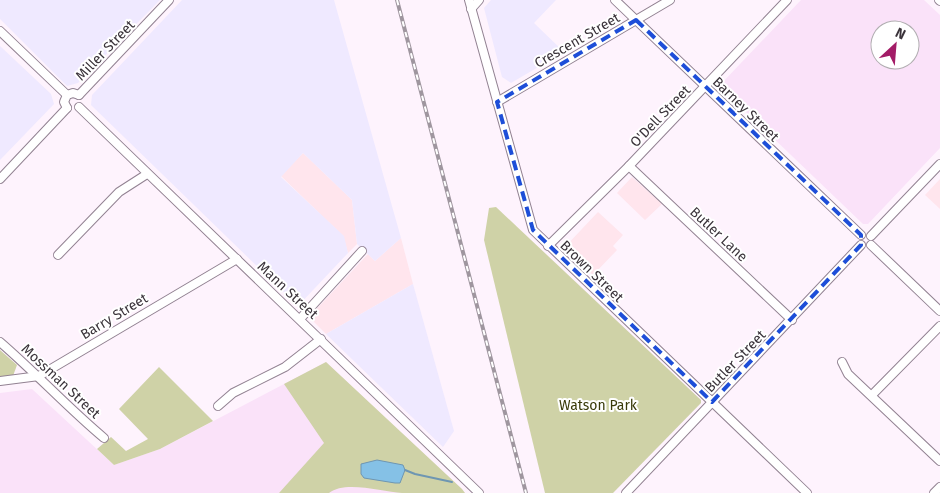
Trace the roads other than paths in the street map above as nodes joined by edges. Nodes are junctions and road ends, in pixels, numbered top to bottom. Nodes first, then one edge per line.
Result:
1 (169, 0) edge
2 (469, 0) edge
3 (479, 0) edge
4 (615, 0) edge
5 (670, 0) edge
6 (787, 0) edge
7 (471, 9) junction
8 (636, 20) junction
9 (0, 31) edge
10 (705, 86) junction
11 (67, 95) junction
12 (79, 95) junction
13 (497, 102) junction
14 (79, 107) junction
15 (67, 108) junction
16 (940, 164) edge
17 (629, 166) junction
18 (147, 174) junction
19 (0, 179) edge
20 (861, 235) junction
21 (871, 240) junction
22 (861, 245) junction
23 (548, 246) junction
24 (362, 251) dead end
25 (58, 255) dead end
26 (237, 259) junction
27 (940, 311) edge
28 (300, 319) junction
29 (792, 320) junction
30 (940, 326) edge
31 (321, 339) junction
32 (0, 342) edge
33 (842, 362) dead end
34 (39, 376) junction
35 (0, 381) edge
36 (872, 395) junction
37 (712, 402) junction
38 (218, 406) dead end
39 (104, 438) dead end
40 (940, 461) edge
41 (940, 487) edge
42 (479, 493) edge
43 (626, 493) edge
44 (807, 493) edge
45 (934, 493) edge

1 - 12 street, Miller Street
2 - 7 street, Brown Street
3 - 7 street
4 - 8 street, Barney Street
5 - 8 street, Crescent Street
6 - 10 street, O'Dell Street
7 - 13 street, Brown Street
8 - 10 street, Barney Street
8 - 13 street, Crescent Street
9 - 11 street
10 - 17 street, O'Dell Street
10 - 20 street, Barney Street
11 - 12 street
11 - 15 street
12 - 14 street
13 - 23 street, Brown Street
14 - 15 street
14 - 18 street, Mann Street
15 - 19 street
16 - 21 street
17 - 23 street, O'Dell Street
17 - 29 street, Butler Lane
18 - 25 street
18 - 26 street, Mann Street
20 - 21 street
20 - 22 street
21 - 22 street
21 - 27 street
22 - 29 street, Butler Street
23 - 37 street, Brown Street
24 - 28 street
26 - 28 street, Mann Street
26 - 34 street, Barry Street
28 - 31 street, Mann Street
29 - 37 street, Butler Street
30 - 36 street
31 - 38 street
31 - 42 street, Mann Street
32 - 34 street, Mossman Street
33 - 36 street
34 - 35 street, Barry Street
34 - 39 street, Mossman Street
36 - 40 street
37 - 43 street, Butler Street
37 - 44 street, Brown Street
41 - 45 street

